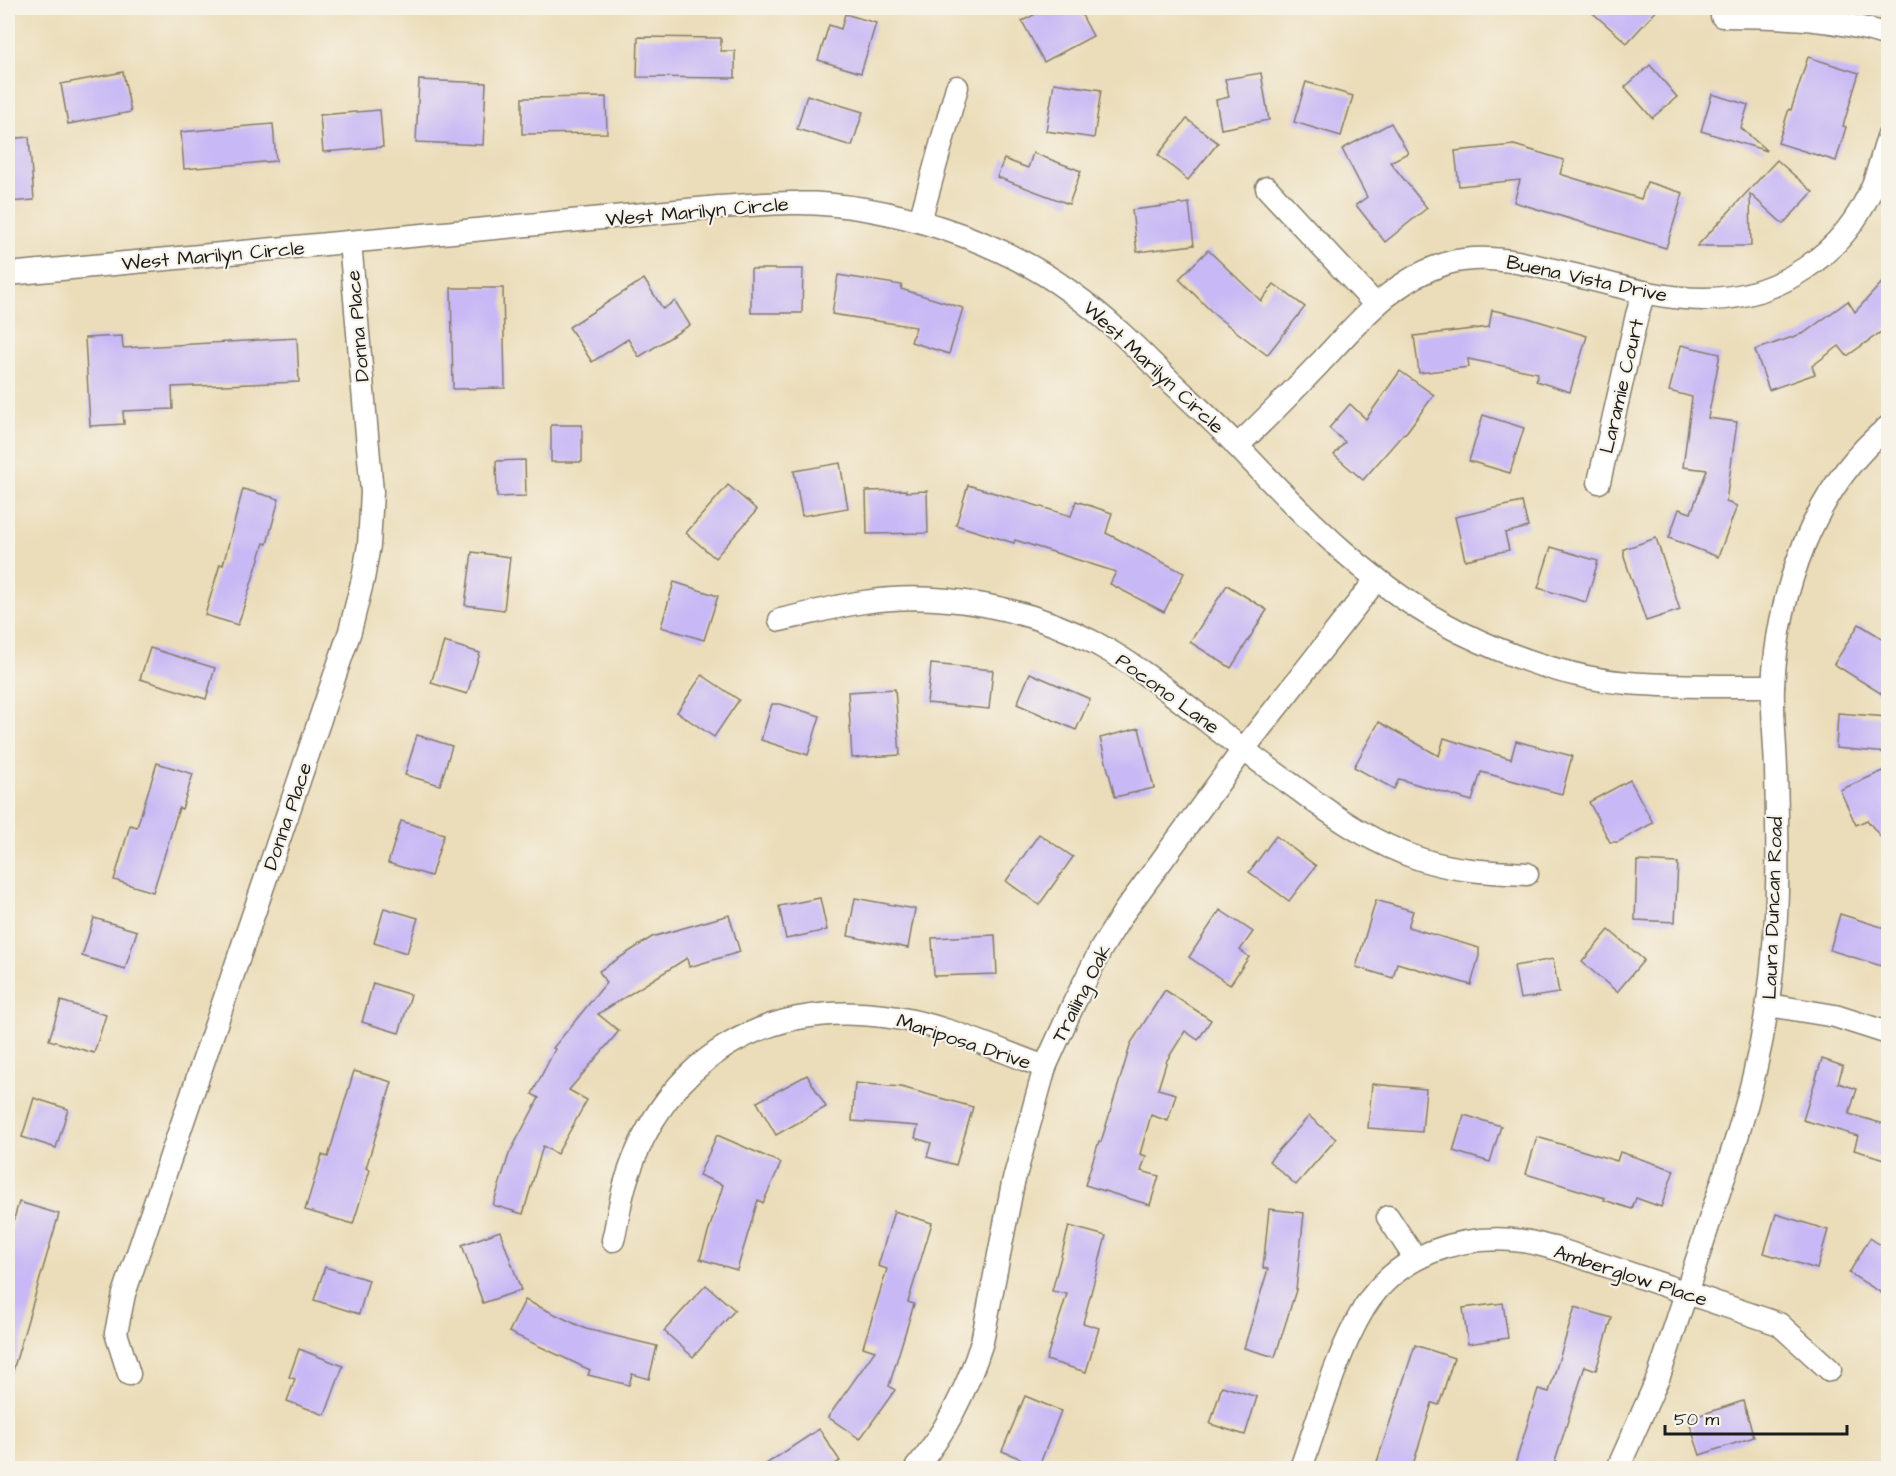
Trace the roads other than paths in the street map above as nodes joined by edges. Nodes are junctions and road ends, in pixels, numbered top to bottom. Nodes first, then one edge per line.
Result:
1 (1722, 16) dead end
2 (1888, 35) edge
3 (957, 87) dead end
4 (1888, 137) edge
5 (1267, 188) dead end
6 (920, 221) junction
7 (350, 243) junction
8 (8, 274) edge
9 (1644, 291) junction
10 (1375, 304) junction
11 (1888, 427) edge
12 (1237, 446) junction
13 (1599, 482) dead end
14 (1376, 580) junction
15 (780, 620) dead end
16 (1773, 686) junction
17 (1243, 750) junction
18 (1527, 874) dead end
19 (1769, 1005) junction
20 (1888, 1033) edge
21 (1045, 1066) junction
22 (1388, 1217) dead end
23 (613, 1240) dead end
24 (1415, 1258) junction
25 (1686, 1292) junction
26 (1830, 1370) dead end
27 (129, 1374) dead end
28 (916, 1468) edge
29 (1301, 1468) edge
30 (1618, 1468) edge

1 - 2 street
3 - 6 street
4 - 9 street, Buena Vista Drive
5 - 10 street
6 - 7 street, West Marilyn Circle
6 - 12 street, West Marilyn Circle
7 - 8 street, West Marilyn Circle
7 - 27 street, Donna Place
9 - 10 street, Buena Vista Drive
9 - 13 street, Laramie Court
10 - 12 street, Buena Vista Drive
11 - 16 street, Laura Duncan Road
12 - 14 street, West Marilyn Circle
14 - 16 street, West Marilyn Circle
14 - 17 street, Trailing Oak
15 - 17 street, Pocono Lane
16 - 19 street, Laura Duncan Road
17 - 18 street, Pocono Lane
17 - 21 street, Trailing Oak
19 - 20 street
19 - 25 street, Laura Duncan Road
21 - 23 street, Mariposa Drive
21 - 28 street, Trailing Oak
22 - 24 street
24 - 25 street, Amberglow Place
24 - 29 street, Amberglow Place
25 - 26 street, Amberglow Place
25 - 30 street, Laura Duncan Road

